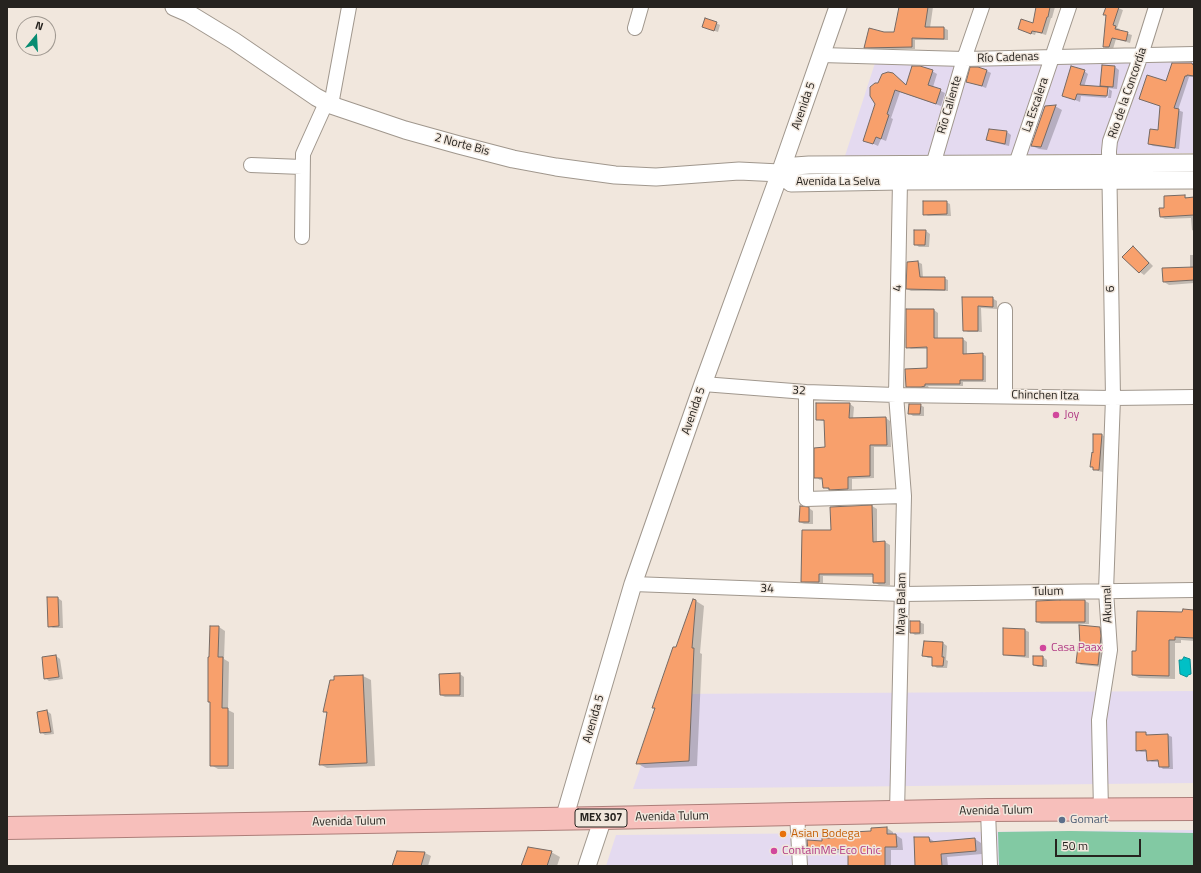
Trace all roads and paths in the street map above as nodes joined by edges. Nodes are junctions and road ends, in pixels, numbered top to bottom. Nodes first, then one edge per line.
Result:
1 (349, 7) edge
2 (641, 7) edge
3 (838, 7) edge
4 (982, 7) edge
5 (1069, 7) edge
6 (1156, 7) edge
7 (183, 9) edge
8 (635, 28) dead end
9 (1194, 54) edge
10 (821, 55) junction
11 (1141, 55) junction
12 (1052, 57) junction
13 (964, 59) junction
14 (328, 104) junction
15 (1194, 161) edge
16 (1016, 164) junction
17 (1109, 164) junction
18 (251, 165) dead end
19 (302, 167) junction
20 (780, 173) junction
21 (933, 173) junction
22 (1193, 180) edge
23 (900, 181) junction
24 (1015, 181) junction
25 (1109, 181) junction
26 (302, 237) dead end
27 (1005, 310) dead end
28 (703, 384) junction
29 (806, 392) junction
30 (896, 395) junction
31 (1005, 396) junction
32 (1194, 397) edge
33 (1113, 398) junction
34 (904, 496) junction
35 (633, 584) junction
36 (1194, 590) edge
37 (1106, 591) junction
38 (902, 594) junction
39 (1194, 809) edge
40 (988, 810) junction
41 (1101, 810) junction
42 (897, 813) junction
43 (796, 814) junction
44 (603, 818) junction
45 (564, 819) junction
46 (7, 828) edge
47 (587, 866) edge
48 (800, 866) edge
49 (990, 866) edge

1 - 14 street
2 - 8 street
3 - 10 street, Avenida 5
4 - 13 street, Río Caliente
5 - 12 street, La Escalera
6 - 11 street, Rio de la Concordia
7 - 14 street, 2 Norte Bis
9 - 11 street, Río Cadenas
10 - 13 street, Río Cadenas
10 - 20 street, Avenida 5
11 - 12 street, Río Cadenas
11 - 17 street, Rio de la Concordia
12 - 13 street, Río Cadenas
12 - 16 street, La Escalera
13 - 21 street, Río Caliente
14 - 19 street
14 - 20 street, 2 Norte Bis
15 - 17 street, Avenida La Selva
15 - 22 street
16 - 17 street, Avenida La Selva
16 - 21 street, Avenida La Selva
16 - 24 street, La Escalera
17 - 25 street, Rio de la Concordia
18 - 19 street
19 - 26 street
20 - 21 street, Avenida La Selva
20 - 23 street, Avenida La Selva
20 - 28 street, Avenida 5
21 - 23 street, Avenida La Selva
21 - 24 street, Avenida La Selva
22 - 25 street, Avenida La Selva
23 - 30 street, 4
24 - 25 street, Avenida La Selva
25 - 33 street, 6
27 - 31 street
28 - 29 street, 32
28 - 35 street, Avenida 5
29 - 30 street, 32
29 - 34 street
30 - 31 street, Chinchen Itza
30 - 34 street, Maya Balam
31 - 33 street, Chinchen Itza
32 - 33 street, Chinchen Itza
33 - 37 street, Akumal
34 - 38 street, Maya Balam
35 - 38 street, 34
35 - 45 street, Avenida 5
36 - 37 street, Tulum
37 - 38 street, Tulum
37 - 41 street, Akumal
38 - 42 street, Maya Balam
39 - 41 highway, Avenida Tulum / MEX 307
40 - 41 highway, Avenida Tulum / MEX 307
40 - 42 highway, Avenida Tulum / MEX 307
40 - 49 street
42 - 43 highway, Avenida Tulum / MEX 307
43 - 44 highway, Avenida Tulum / MEX 307
43 - 48 street
44 - 45 highway, Avenida Tulum / MEX 307
44 - 47 street
45 - 46 highway, Avenida Tulum / MEX 307

